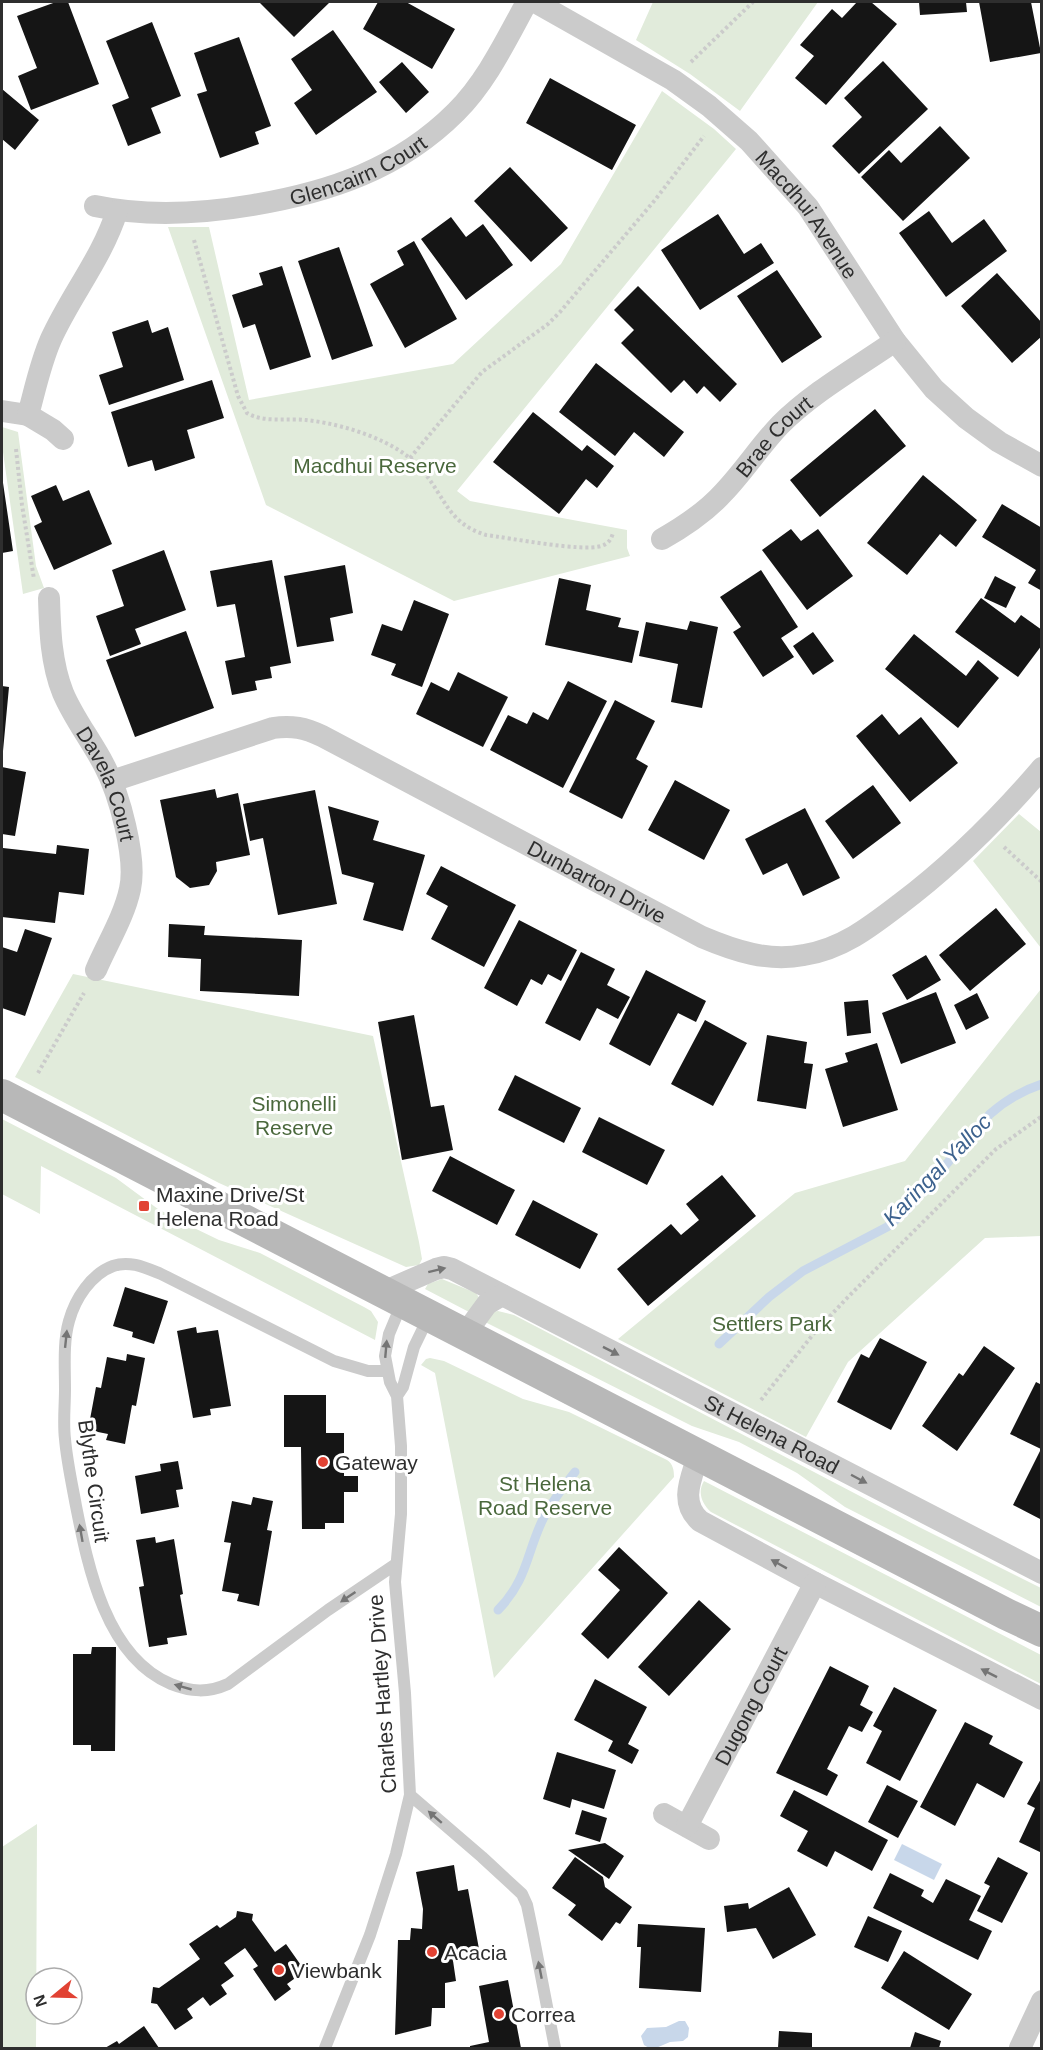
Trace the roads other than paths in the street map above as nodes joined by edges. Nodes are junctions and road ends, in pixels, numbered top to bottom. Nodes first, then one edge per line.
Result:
1 (527, 2) edge
2 (535, 2) edge
3 (95, 206) dead end
4 (117, 211) junction
5 (895, 341) junction
6 (2, 411) edge
7 (28, 415) junction
8 (63, 439) dead end
9 (1041, 466) edge
10 (662, 539) dead end
11 (49, 598) road end
12 (1041, 768) edge
13 (111, 781) junction
14 (96, 970) road end
15 (2, 1095) edge
16 (502, 1294) junction
17 (405, 1303) junction
18 (465, 1334) junction
19 (386, 1371) junction
20 (398, 1396) junction
21 (698, 1456) junction
22 (396, 1564) junction
23 (1041, 1573) edge
24 (814, 1583) junction
25 (1041, 1631) edge
26 (1041, 1699) edge
27 (410, 1795) junction
28 (664, 1814) dead end
29 (687, 1826) junction
30 (709, 1839) dead end
31 (1041, 2001) edge
32 (325, 2049) edge
33 (555, 2049) edge
34 (1020, 2049) edge

1 - 4 street, Glencairn Court
2 - 5 street, Macdhui Avenue
3 - 4 street, Glencairn Court
4 - 7 street
5 - 9 street, Macdhui Avenue
5 - 10 street, Brae Court
6 - 7 street
7 - 8 street
11 - 13 street, Davela Court
12 - 13 street, Dunbarton Drive
13 - 14 street, Davela Court
15 - 17 main road
17 -> 16 street, St Helena Road
16 - 18 street
16 -> 23 street, St Helena Road
17 - 18 main road
19 -> 17 lane, Charles Hartley Drive
17 - 20 lane, Charles Hartley Drive
18 - 21 main road
19 - 20 lane, Charles Hartley Drive
22 -> 19 lane, Blythe Circuit
20 - 22 lane, Charles Hartley Drive
24 -> 21 street
21 - 25 main road
22 - 27 lane, Charles Hartley Drive
26 -> 24 street
24 - 29 street, Dugong Court
27 - 32 lane, Charles Hartley Drive
33 -> 27 lane
28 - 29 street
29 - 30 street
31 - 34 street

